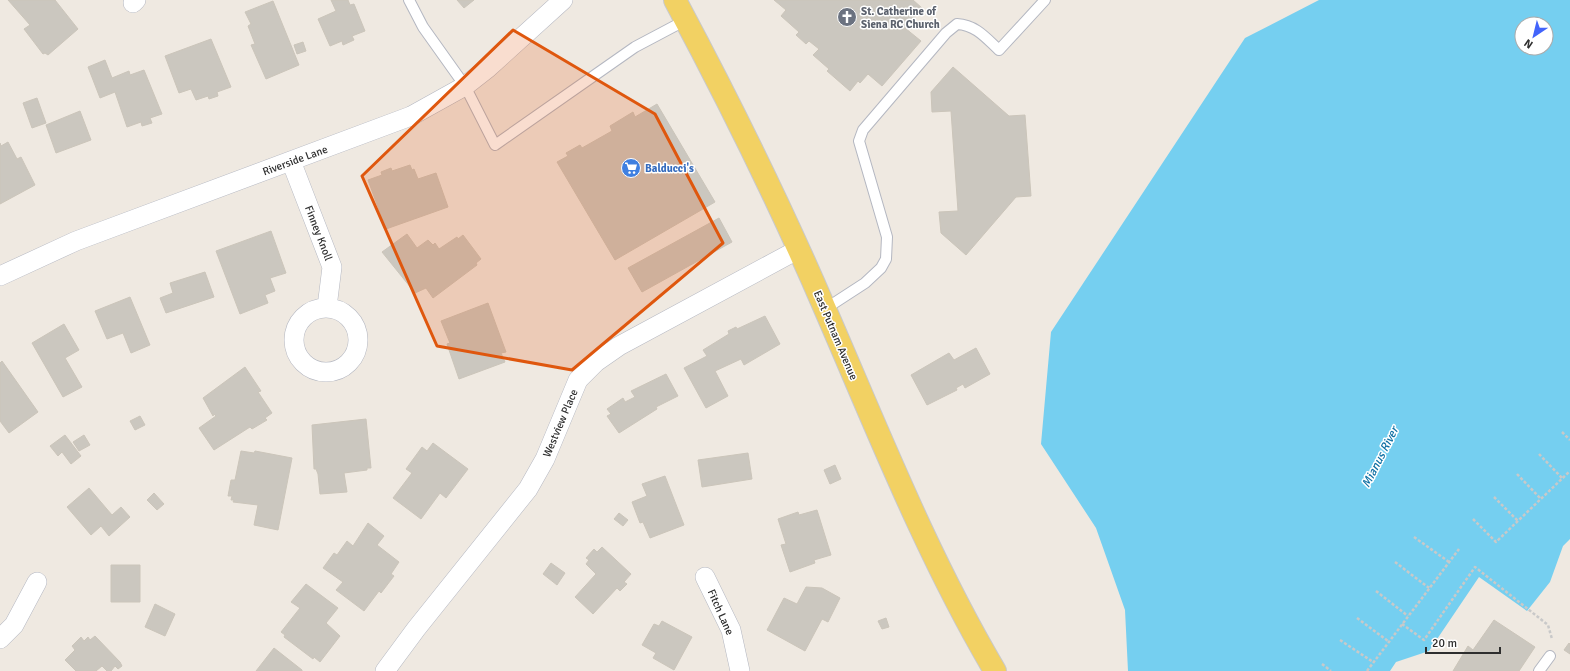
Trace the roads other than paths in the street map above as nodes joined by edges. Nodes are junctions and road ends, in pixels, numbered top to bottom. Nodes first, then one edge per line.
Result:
1 (409, 0) edge
2 (563, 0) edge
3 (675, 0) edge
4 (1045, 0) edge
5 (686, 20) junction
6 (465, 86) junction
7 (291, 161) junction
8 (799, 249) junction
9 (0, 276) edge
10 (327, 307) dead end
11 (825, 309) junction
12 (705, 577) dead end
13 (37, 582) dead end
14 (0, 639) edge
15 (1550, 656) road end
16 (384, 671) edge
17 (740, 671) edge
18 (994, 671) edge
19 (1539, 671) edge

1 - 6 lane
2 - 6 street, Riverside Lane
3 - 5 main road, East Putnam Avenue
4 - 11 lane
5 - 6 lane
5 - 8 main road, East Putnam Avenue
6 - 7 street, Riverside Lane
7 - 9 street, Riverside Lane
7 - 10 street, Finney Knoll
8 - 11 main road, East Putnam Avenue
8 - 16 street, Westview Place
11 - 18 main road, East Putnam Avenue
12 - 17 street, Fitch Lane
13 - 14 street
15 - 19 lane

